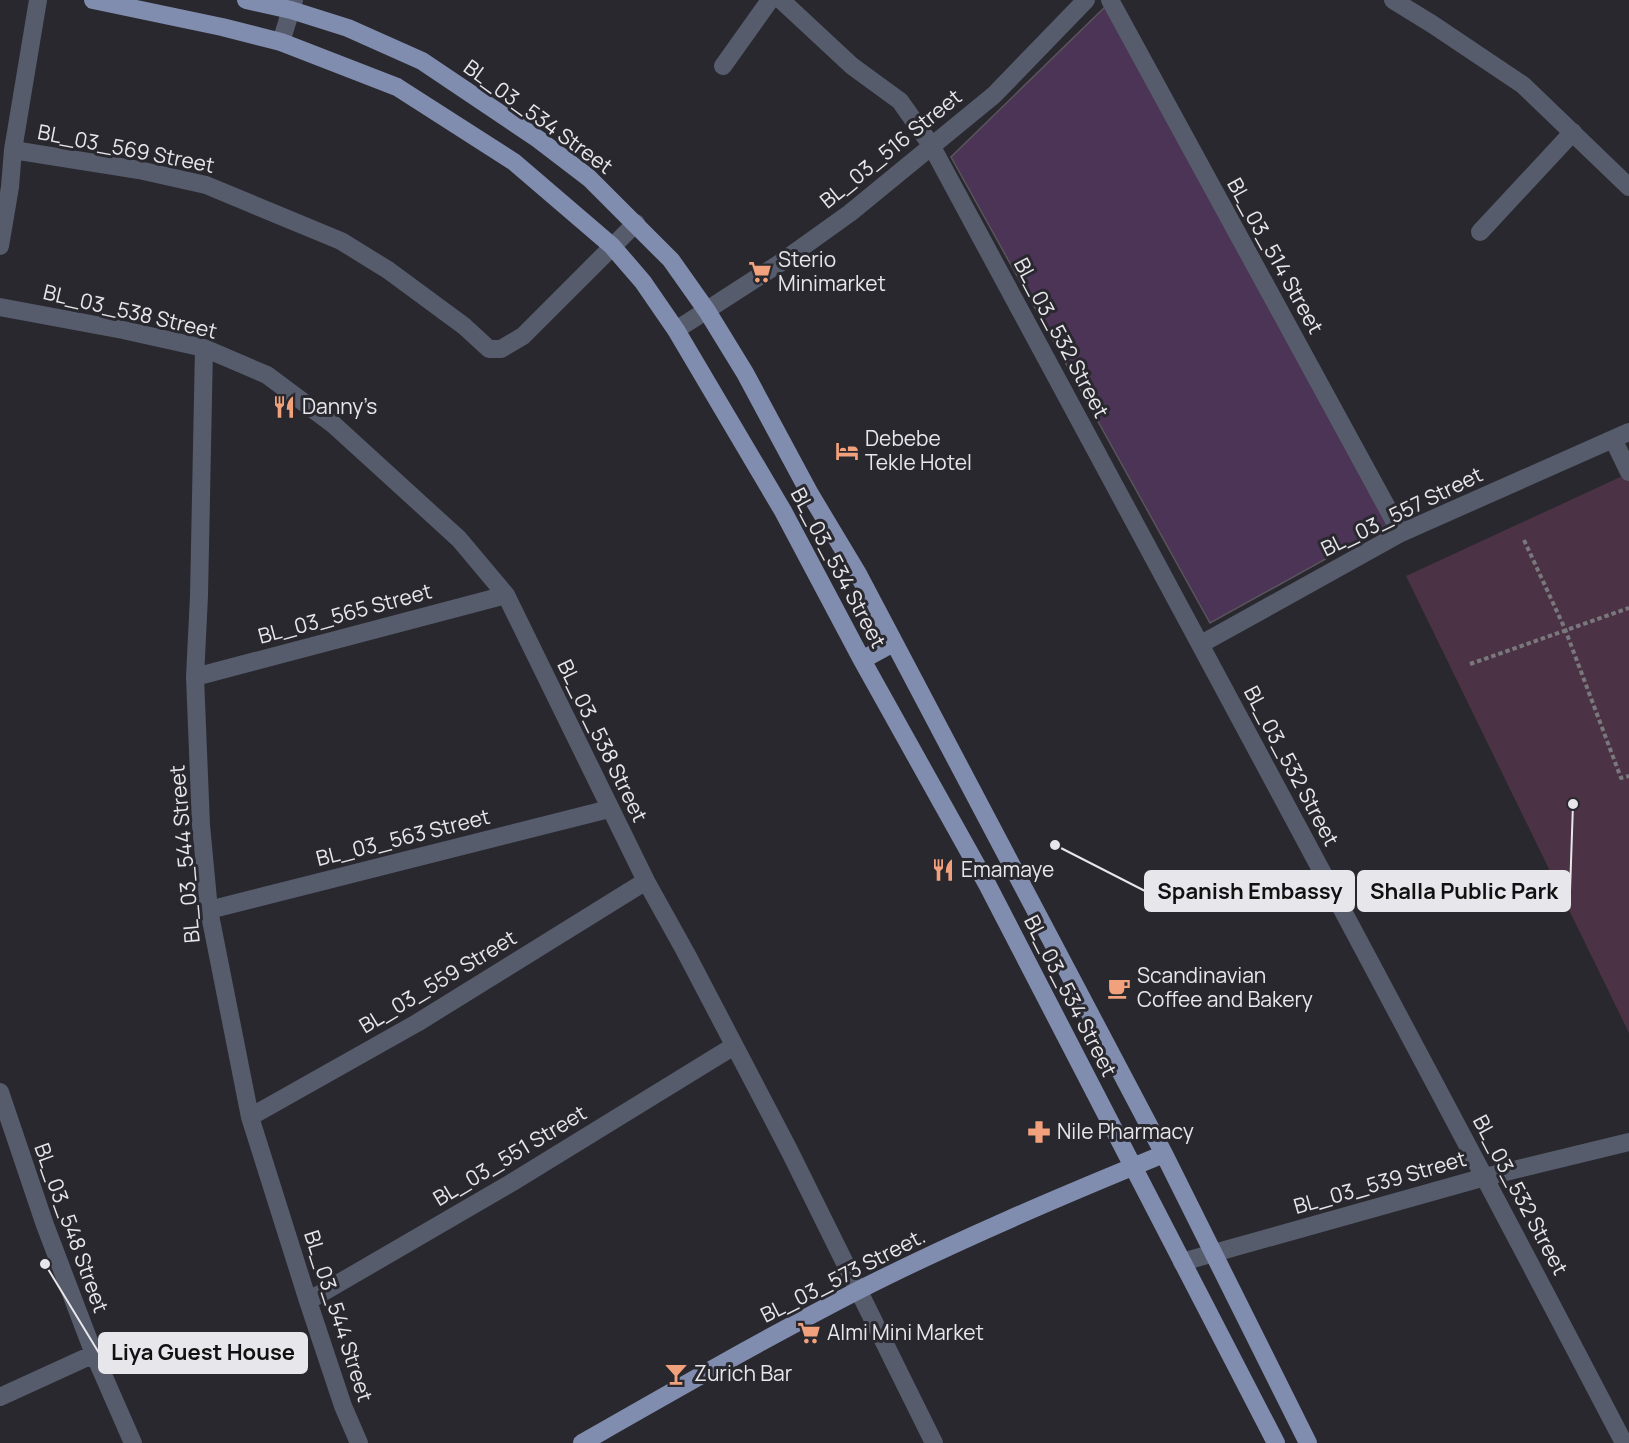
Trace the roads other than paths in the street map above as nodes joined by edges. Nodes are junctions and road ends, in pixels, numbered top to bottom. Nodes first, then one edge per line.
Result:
1 (38, 0) edge
2 (93, 0) edge
3 (246, 0) edge
4 (771, 0) edge
5 (781, 0) edge
6 (1086, 0) edge
7 (1110, 0) edge
8 (1393, 0) edge
9 (293, 5) edge
10 (281, 42) junction
11 (723, 66) dead end
12 (1573, 132) junction
13 (931, 145) junction
14 (12, 150) junction
15 (1629, 187) edge
16 (636, 223) junction
17 (1480, 232) dead end
18 (0, 246) edge
19 (612, 246) junction
20 (0, 307) edge
21 (707, 311) junction
22 (676, 330) junction
23 (204, 348) junction
24 (1621, 436) edge
25 (1629, 472) edge
26 (1401, 533) junction
27 (506, 595) junction
28 (893, 643) junction
29 (1201, 644) junction
30 (862, 660) junction
31 (195, 677) junction
32 (609, 809) junction
33 (645, 881) junction
34 (209, 910) junction
35 (734, 1046) junction
36 (1, 1100) edge
37 (250, 1117) junction
38 (1629, 1142) edge
39 (1164, 1154) junction
40 (1133, 1166) junction
41 (1485, 1177) junction
42 (1214, 1252) junction
43 (1182, 1262) junction
44 (857, 1291) junction
45 (308, 1301) junction
46 (94, 1354) junction
47 (0, 1397) edge
48 (127, 1441) edge
49 (359, 1443) edge
50 (582, 1443) edge
51 (934, 1443) edge
52 (1276, 1443) edge
53 (1308, 1443) edge
54 (1624, 1443) edge

1 - 14 street
2 - 10 main road, BL_03_534 Street
3 - 9 main road, BL_03_534 Street
4 - 11 street
5 - 13 street, BL_03_532 Street
6 - 13 street, BL_03_516 Street
7 - 26 street, BL_03_514 Street
8 - 12 street
9 - 10 street
9 - 16 main road, BL_03_534 Street
10 - 19 main road, BL_03_534 Street
12 - 15 street
12 - 17 street
13 - 21 street, BL_03_516 Street
13 - 29 street, BL_03_532 Street
14 - 18 street
14 - 19 street, BL_03_569 Street
16 - 19 street
16 - 21 main road, BL_03_534 Street
19 - 22 main road, BL_03_534 Street
20 - 23 street, BL_03_538 Street
21 - 22 street, BL_03_516 Street
21 - 28 main road, BL_03_534 Street
22 - 30 main road, BL_03_534 Street
23 - 27 street, BL_03_538 Street
23 - 31 street, BL_03_544 Street
24 - 25 street
24 - 26 street, BL_03_557 Street
26 - 29 street, BL_03_557 Street
27 - 31 street, BL_03_565 Street
27 - 32 street, BL_03_538 Street
28 - 30 main road
28 - 39 main road, BL_03_534 Street
29 - 41 street, BL_03_532 Street
30 - 40 main road, BL_03_534 Street
31 - 34 street, BL_03_544 Street
32 - 33 street, BL_03_538 Street
32 - 34 street, BL_03_563 Street
33 - 35 street, BL_03_538 Street
33 - 37 street, BL_03_559 Street
34 - 37 street, BL_03_544 Street
35 - 44 street, BL_03_538 Street
35 - 45 street, BL_03_551 Street
36 - 46 street, BL_03_548 Street
37 - 45 street, BL_03_544 Street
38 - 41 street, BL_03_539 Street
39 - 40 main road, BL_03_573 Street.
39 - 42 main road, BL_03_534 Street
40 - 43 main road, BL_03_534 Street
40 - 44 main road, BL_03_573 Street.
41 - 42 street, BL_03_539 Street
41 - 54 street, BL_03_532 Street
42 - 43 street, BL_03_539 Street
42 - 53 main road, BL_03_534 Street
43 - 52 main road, BL_03_534 Street
44 - 50 main road, BL_03_573 Street.
44 - 51 street, BL_03_538 Street
45 - 49 street, BL_03_544 Street
46 - 47 street
46 - 48 street, BL_03_548 Street

